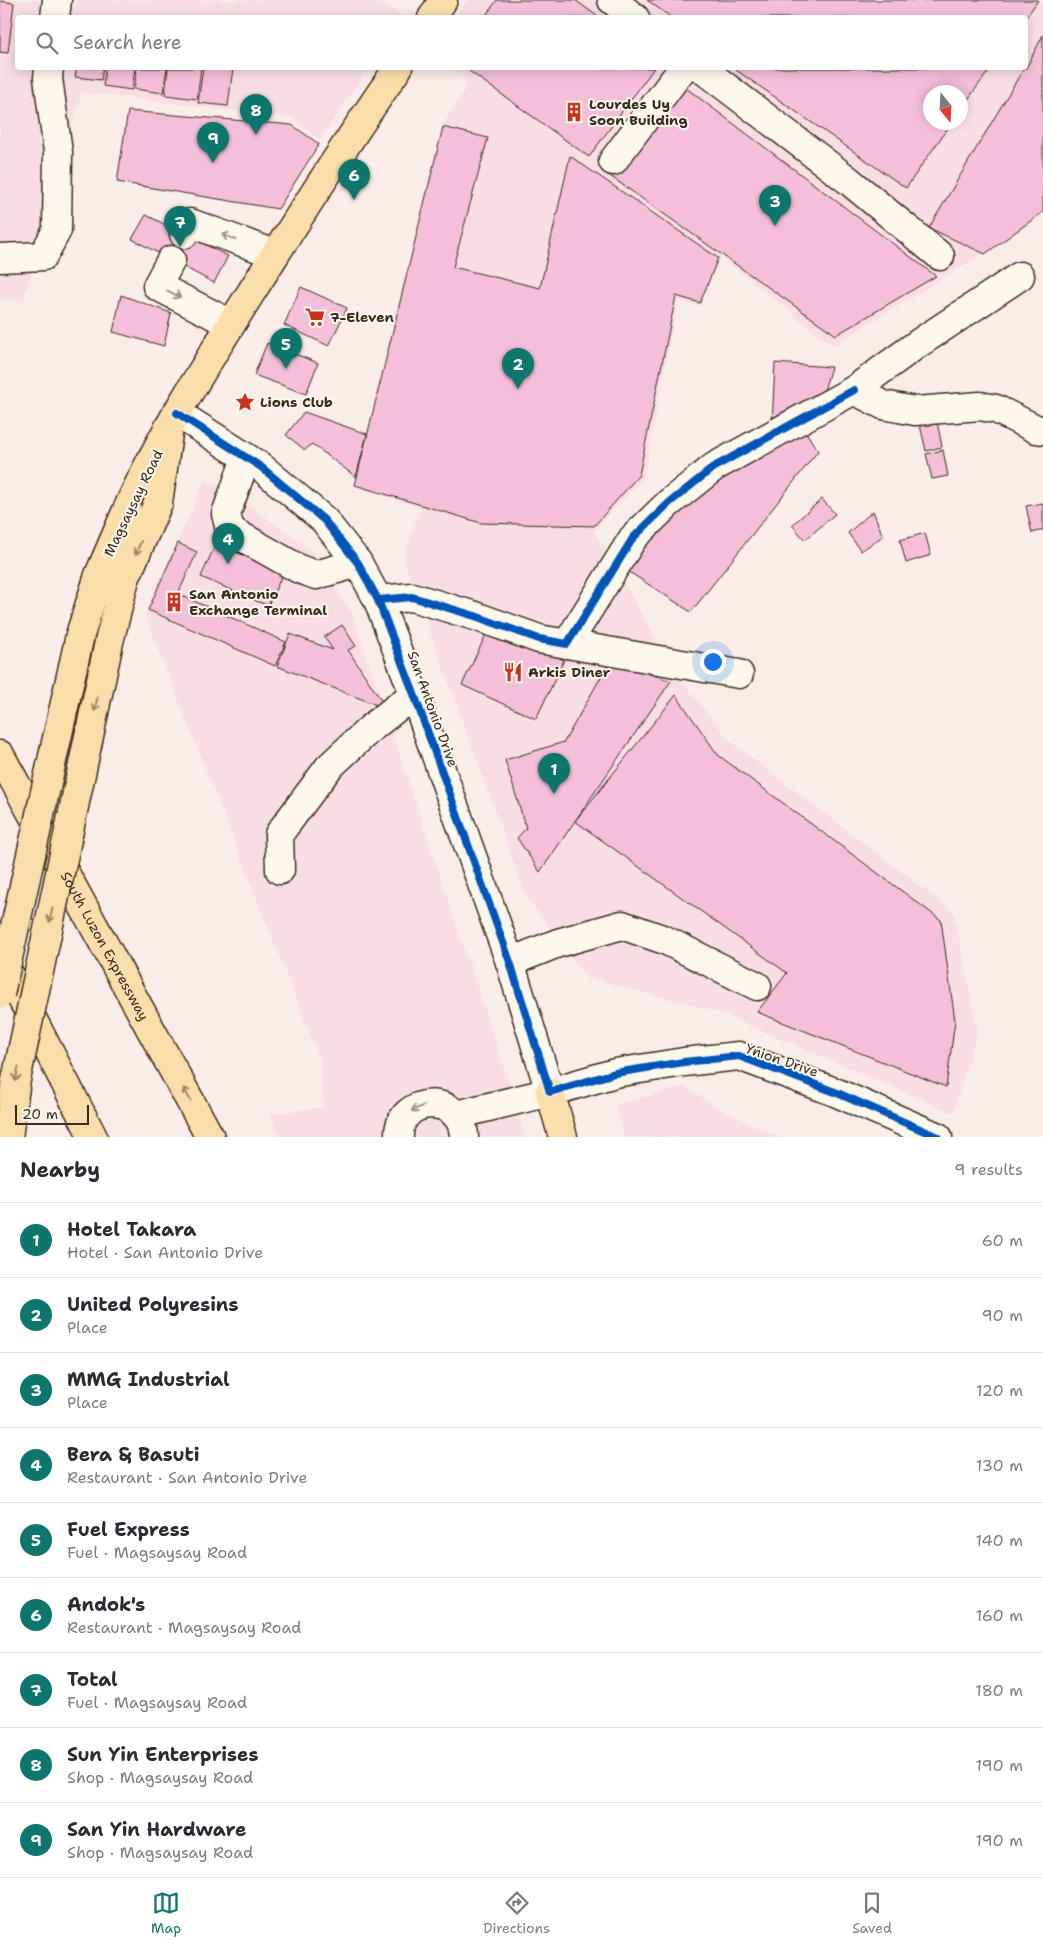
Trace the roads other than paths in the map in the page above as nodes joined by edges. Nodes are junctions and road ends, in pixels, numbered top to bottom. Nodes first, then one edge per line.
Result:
1 (57, 0) edge
2 (443, 0) edge
3 (612, 0) edge
4 (55, 15) edge
5 (434, 15) edge
6 (631, 15) edge
7 (49, 70) edge
8 (397, 70) edge
9 (681, 70) edge
10 (704, 70) edge
11 (613, 161) dead end
12 (184, 234) dead end
13 (275, 254) junction
14 (940, 256) dead end
15 (0, 258) edge
16 (171, 260) dead end
17 (1020, 276) dead end
18 (231, 324) junction
19 (854, 390) junction
20 (173, 420) junction
21 (1043, 430) edge
22 (246, 458) junction
23 (358, 563) junction
24 (378, 600) junction
25 (567, 644) junction
26 (739, 674) dead end
27 (414, 694) junction
28 (0, 755) edge
29 (280, 870) dead end
30 (0, 956) edge
31 (510, 962) junction
32 (757, 986) dead end
33 (0, 994) edge
34 (550, 1092) junction
35 (460, 1126) edge
36 (8, 1137) edge
37 (93, 1137) edge
38 (210, 1137) edge
39 (399, 1137) edge
40 (563, 1137) edge
41 (938, 1137) edge

1 - 4 street
2 - 5 main road
3 - 6 street
7 - 15 street
8 - 13 main road, Magsaysay Road
9 - 11 street
10 - 14 street
13 -> 12 street
13 - 18 main road, Magsaysay Road
16 -> 18 street
17 - 19 street
18 - 20 main road, Magsaysay Road
19 - 21 street
19 - 25 street
20 - 22 street, San Antonio Drive
20 - 33 main road, Magsaysay Road, bridge
20 -> 36 main road, bridge
22 - 23 street, San Antonio Drive
22 - 23 street
23 - 24 street, San Antonio Drive
24 - 25 street
24 - 27 street, San Antonio Drive
25 - 26 street
27 - 29 street
27 - 31 street, San Antonio Drive
38 -> 28 main road, South Luzon Expressway
30 - 37 main road
31 - 32 street
31 - 34 street, San Antonio Drive
34 - 35 street, Ynion Drive
34 - 40 main road
34 - 41 street, Ynion Drive
35 -> 39 street

